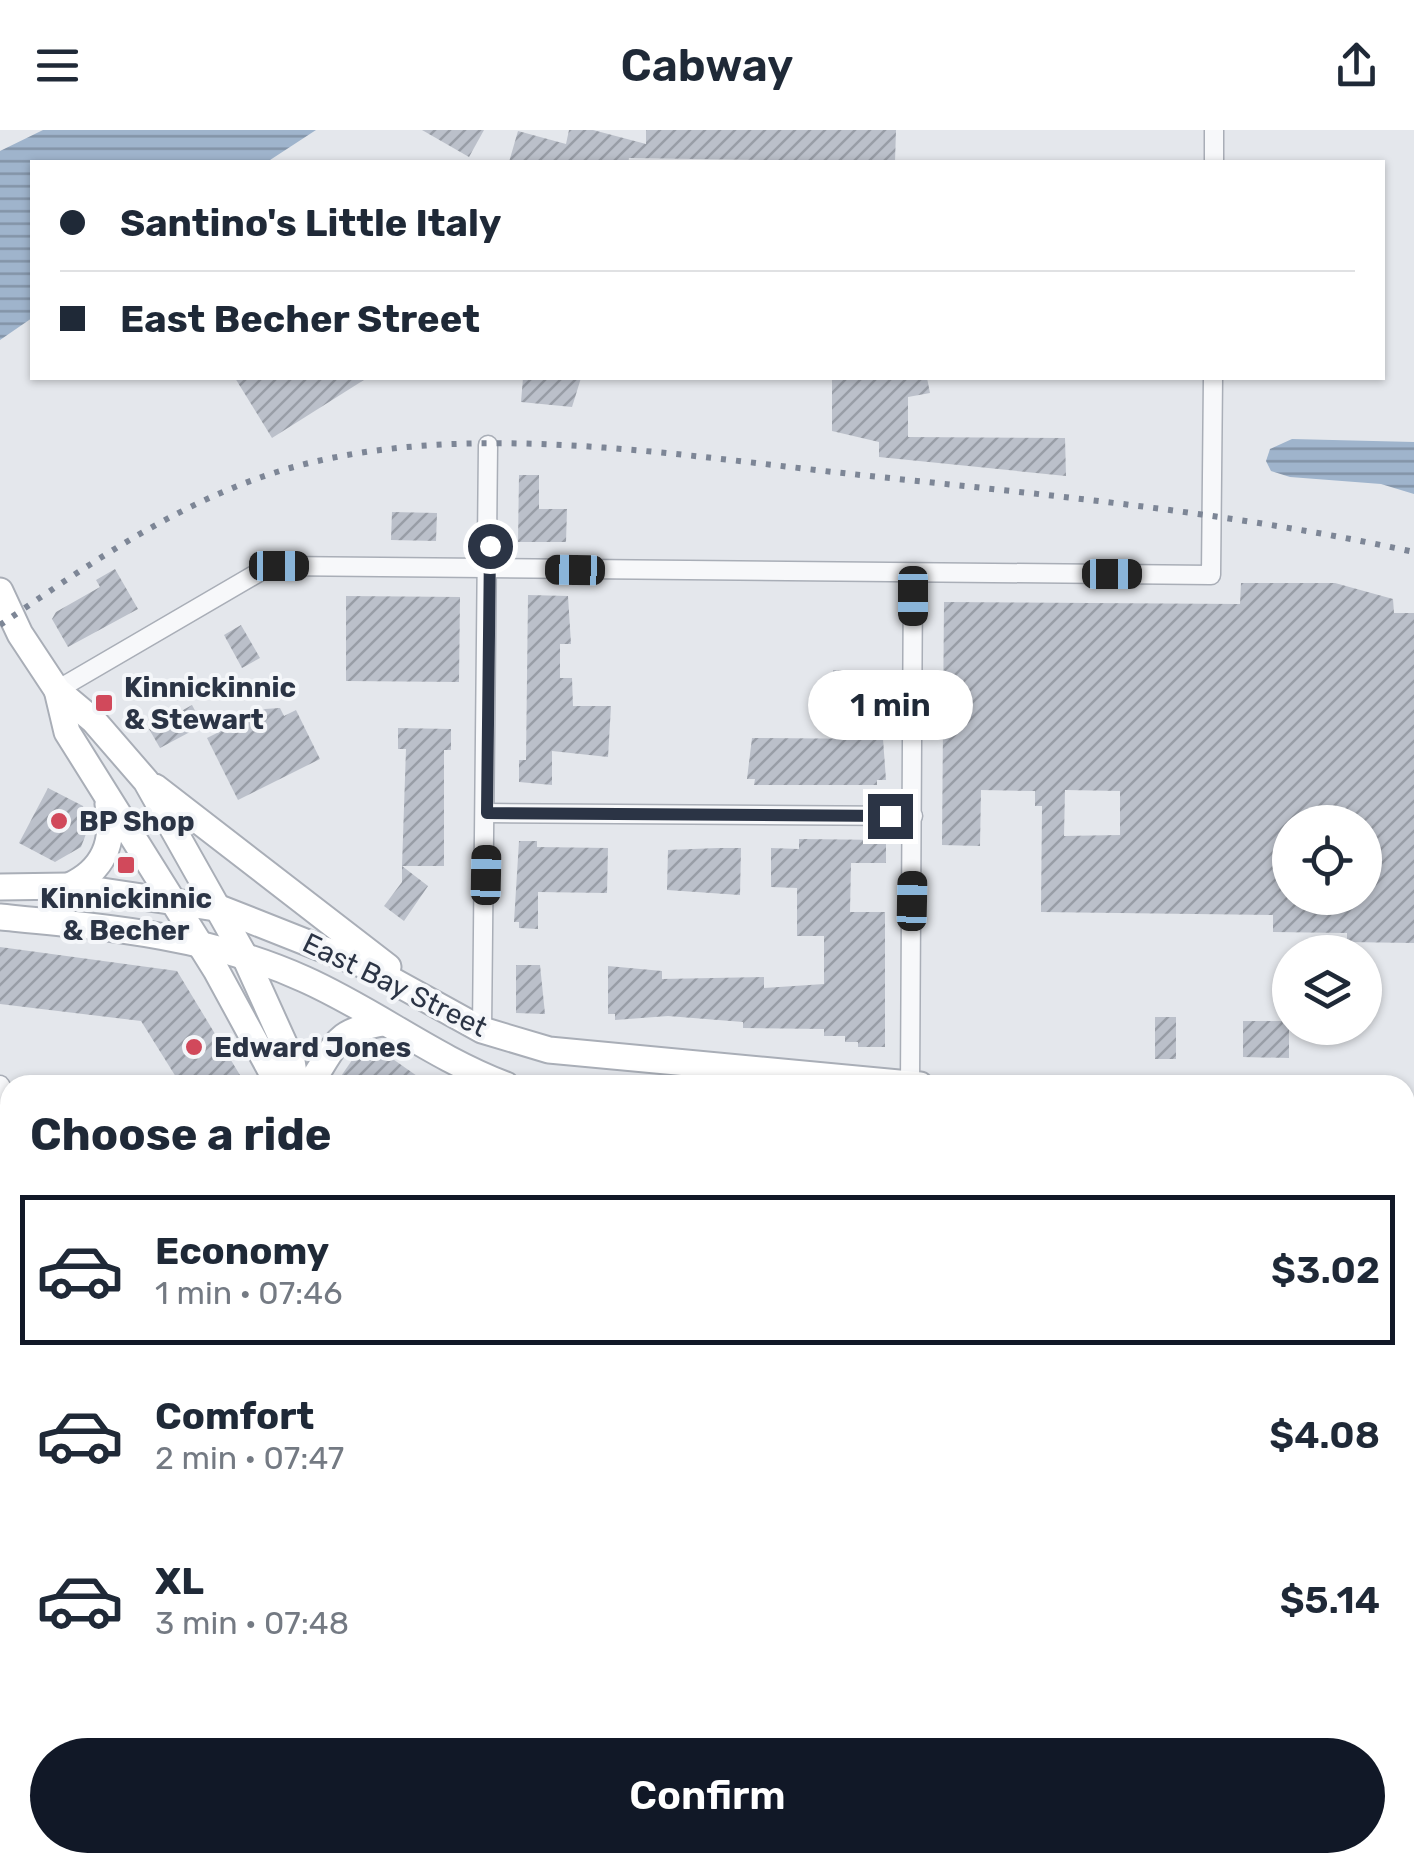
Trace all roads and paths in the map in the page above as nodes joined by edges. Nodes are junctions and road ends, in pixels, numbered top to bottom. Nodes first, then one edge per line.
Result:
1 (1214, 130) edge
2 (1214, 160) edge
3 (1213, 380) edge
4 (488, 446) dead end
5 (490, 569) junction
6 (913, 573) junction
7 (0, 591) edge
8 (56, 690) junction
9 (146, 780) junction
10 (106, 794) junction
11 (487, 813) junction
12 (913, 816) junction
13 (68, 886) junction
14 (0, 887) edge
15 (171, 900) junction
16 (222, 910) junction
17 (0, 917) edge
18 (196, 940) junction
19 (244, 954) junction
20 (410, 988) junction
21 (383, 1023) junction
22 (482, 1030) junction
23 (275, 1075) edge
24 (294, 1075) edge
25 (316, 1075) edge
26 (480, 1075) edge
27 (497, 1075) edge
28 (814, 1075) edge
29 (910, 1075) edge

1 - 2 street
3 - 6 street
4 - 5 street
5 - 6 street
5 - 8 street
5 - 11 street
6 - 12 street
7 - 8 main road
8 - 9 main road
8 - 10 main road
9 - 16 main road
9 - 20 main road
10 - 13 main road
10 - 15 main road
11 - 12 street
11 - 22 street
12 - 29 street
13 - 14 main road, East Bay Street
13 - 15 main road, East Bay Street
15 - 16 main road, East Bay Street
15 - 18 main road
16 - 19 main road
16 - 20 main road, East Bay Street
17 - 18 main road, East Bay Street
18 - 19 main road, East Bay Street
18 - 23 main road
19 - 21 main road, East Bay Street
19 - 24 main road
20 - 22 main road, East Bay Street
21 - 25 main road
21 - 26 main road, East Bay Street
22 - 27 main road
22 - 28 main road, East Bay Street

